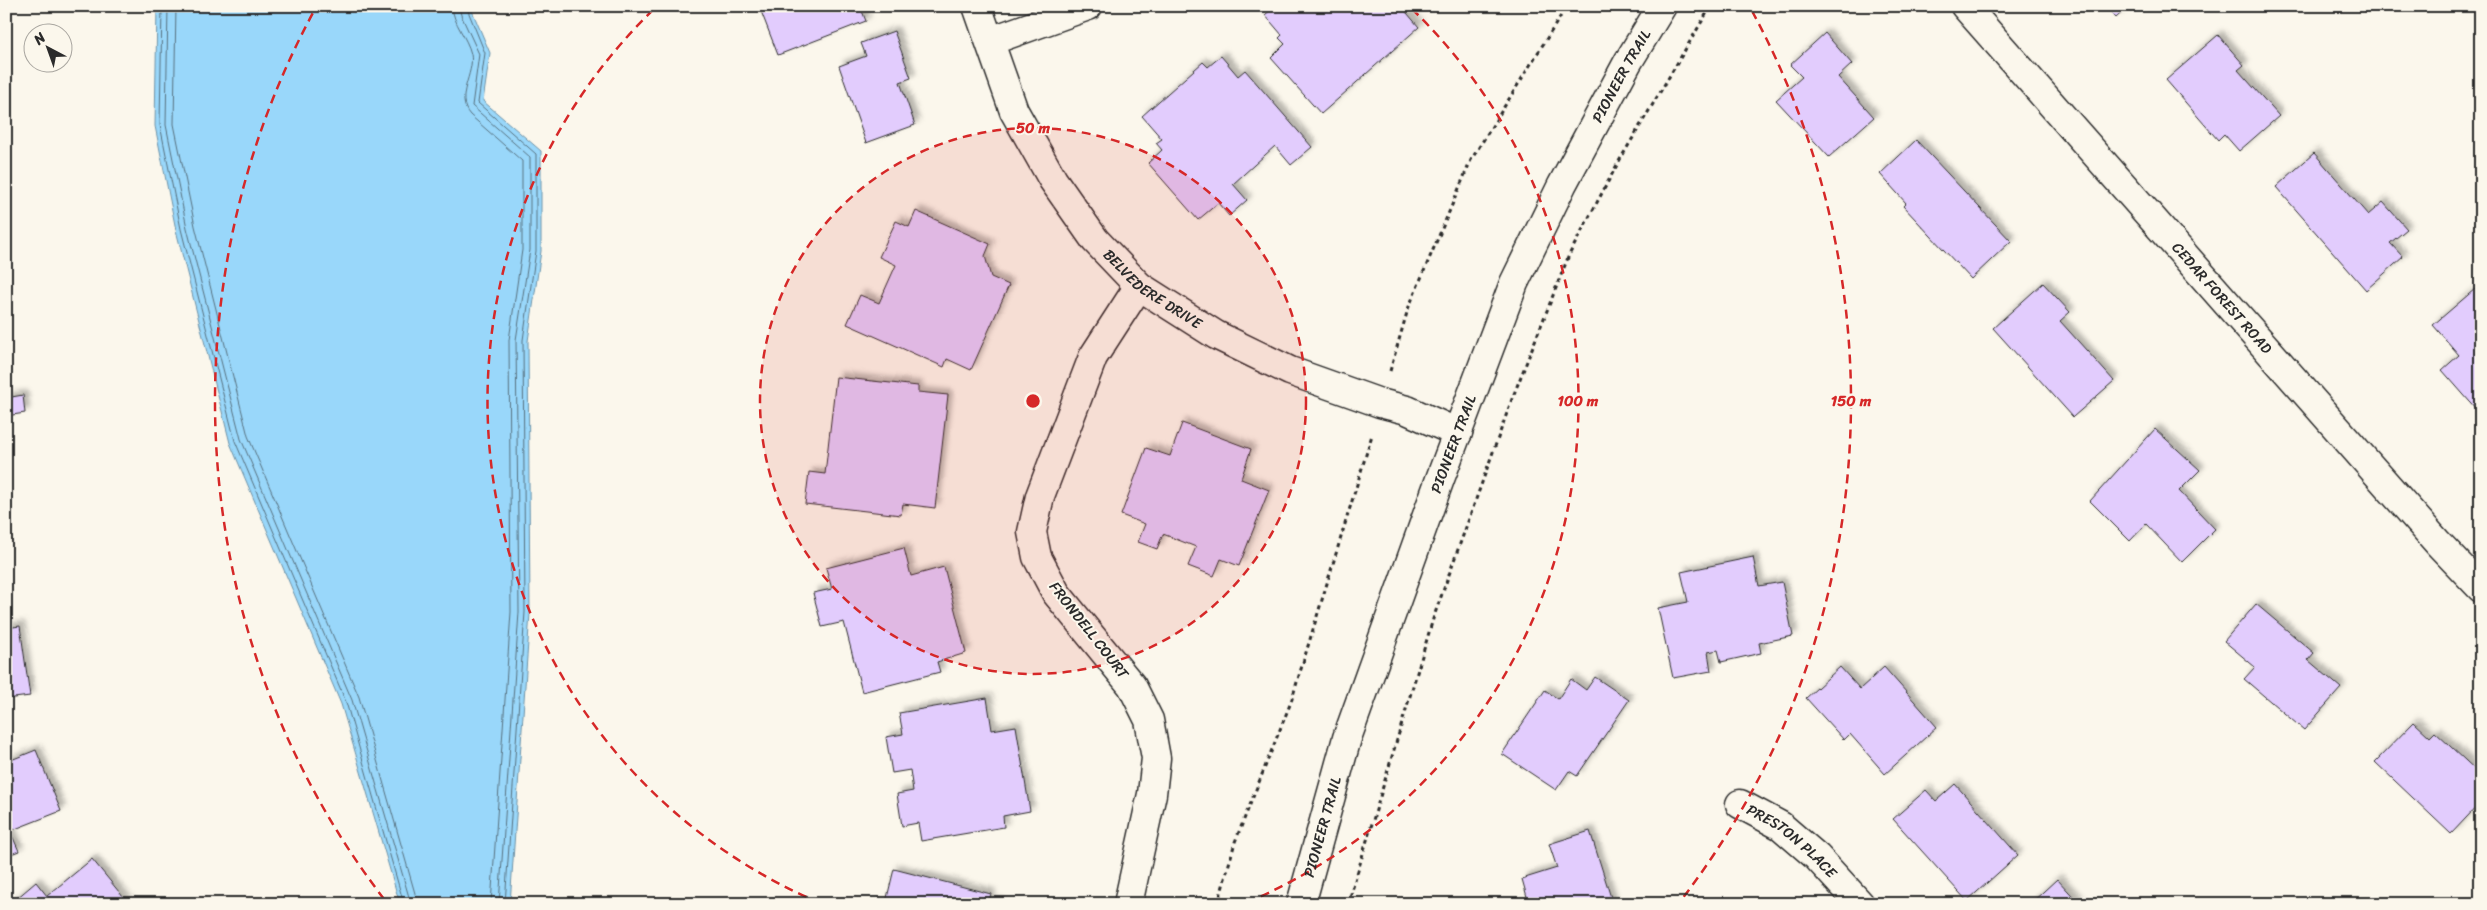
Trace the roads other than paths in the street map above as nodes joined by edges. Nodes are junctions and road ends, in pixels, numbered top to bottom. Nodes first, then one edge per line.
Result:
1 (977, 6) edge
2 (1088, 6) edge
3 (1662, 6) edge
4 (1965, 6) edge
5 (990, 41) junction
6 (1139, 286) junction
7 (1458, 433) junction
8 (2481, 588) edge
9 (1740, 804) dead end
10 (1128, 904) edge
11 (1301, 904) edge
12 (1860, 904) edge

1 - 5 street, BELVEDERE DRIVE
2 - 5 street
3 - 7 street, PIONEER TRAIL
4 - 8 street, CEDAR FOREST ROAD
5 - 6 street, BELVEDERE DRIVE
6 - 7 street, BELVEDERE DRIVE
6 - 10 street, FRONDELL COURT
7 - 11 street, PIONEER TRAIL
9 - 12 street, PRESTON PLACE

